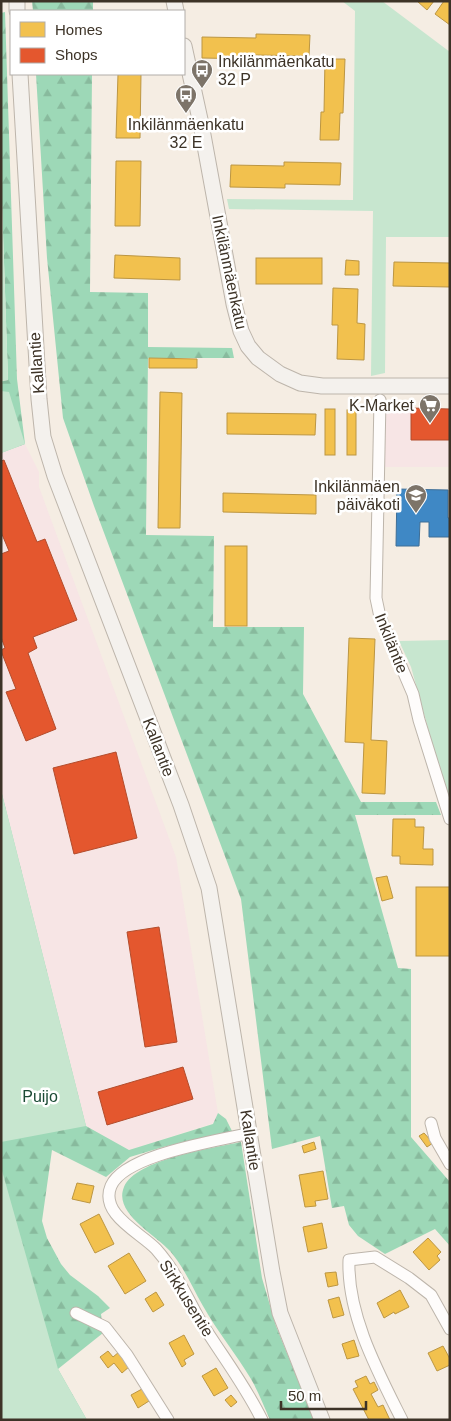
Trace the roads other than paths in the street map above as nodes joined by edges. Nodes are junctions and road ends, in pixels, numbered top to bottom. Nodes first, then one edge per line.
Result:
1 (185, 51) edge
2 (20, 75) edge
3 (450, 386) edge
4 (380, 400) dead end
5 (450, 819) edge
6 (431, 1123) dead end
7 (250, 1133) junction
8 (450, 1164) edge
9 (76, 1313) dead end
10 (450, 1329) edge
11 (168, 1420) edge
12 (262, 1420) edge
13 (322, 1420) edge
14 (402, 1420) edge

1 - 3 main road, Inkilänmäenkatu
2 - 7 main road, Kallantie
4 - 5 street, Inkiläntie
6 - 8 street
7 - 12 street, Sirkkusentie
7 - 13 main road, Kallantie
9 - 11 street
10 - 14 street

